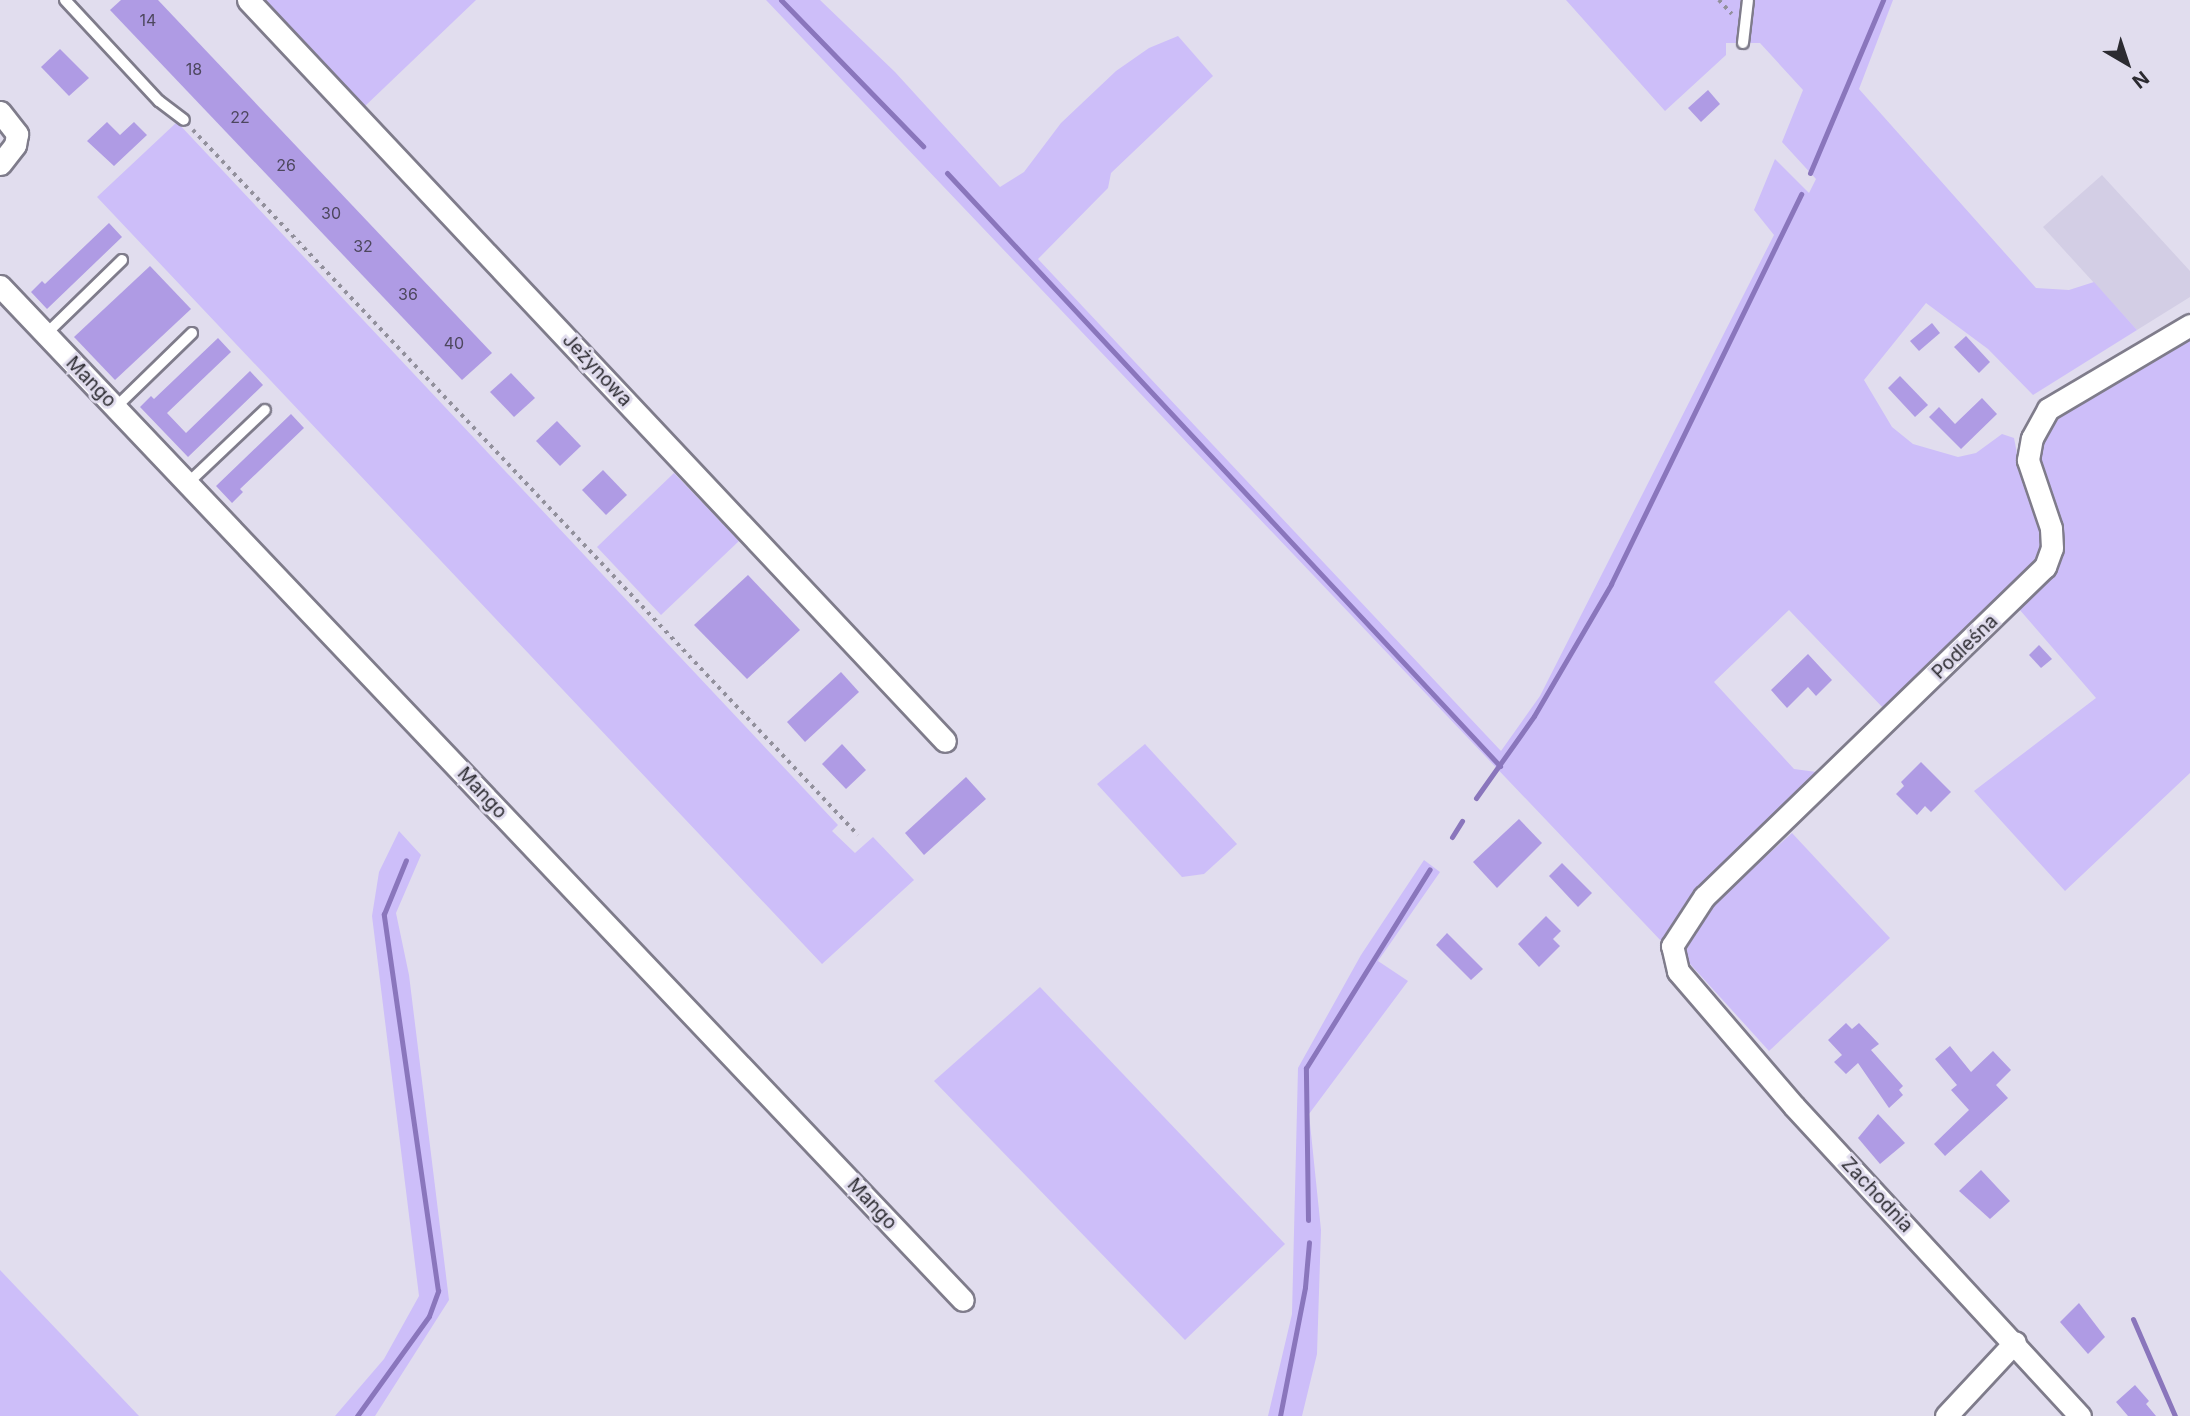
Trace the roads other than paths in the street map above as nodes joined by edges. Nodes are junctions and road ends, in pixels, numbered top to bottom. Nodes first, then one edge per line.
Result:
1 (65, 0) edge
2 (248, 0) edge
3 (1748, 0) edge
4 (1743, 43) dead end
5 (0, 112) edge
6 (184, 120) road end
7 (0, 164) edge
8 (122, 260) dead end
9 (0, 286) edge
10 (2190, 325) edge
11 (192, 333) dead end
12 (46, 334) junction
13 (116, 407) junction
14 (265, 410) dead end
15 (188, 483) junction
16 (945, 741) dead end
17 (1678, 971) joint
18 (963, 1300) dead end
19 (2015, 1342) junction
20 (1946, 1416) edge
21 (2080, 1416) edge

1 - 6 lane
2 - 16 street, Jeżynowa
3 - 4 lane
5 - 7 street
8 - 12 lane
9 - 12 street, Mango
10 - 17 street, Podleśna
11 - 13 lane
12 - 13 street, Mango
13 - 15 street, Mango
14 - 15 lane
15 - 18 street, Mango
17 - 19 street, Zachodnia
19 - 20 street
19 - 21 street, Zachodnia

